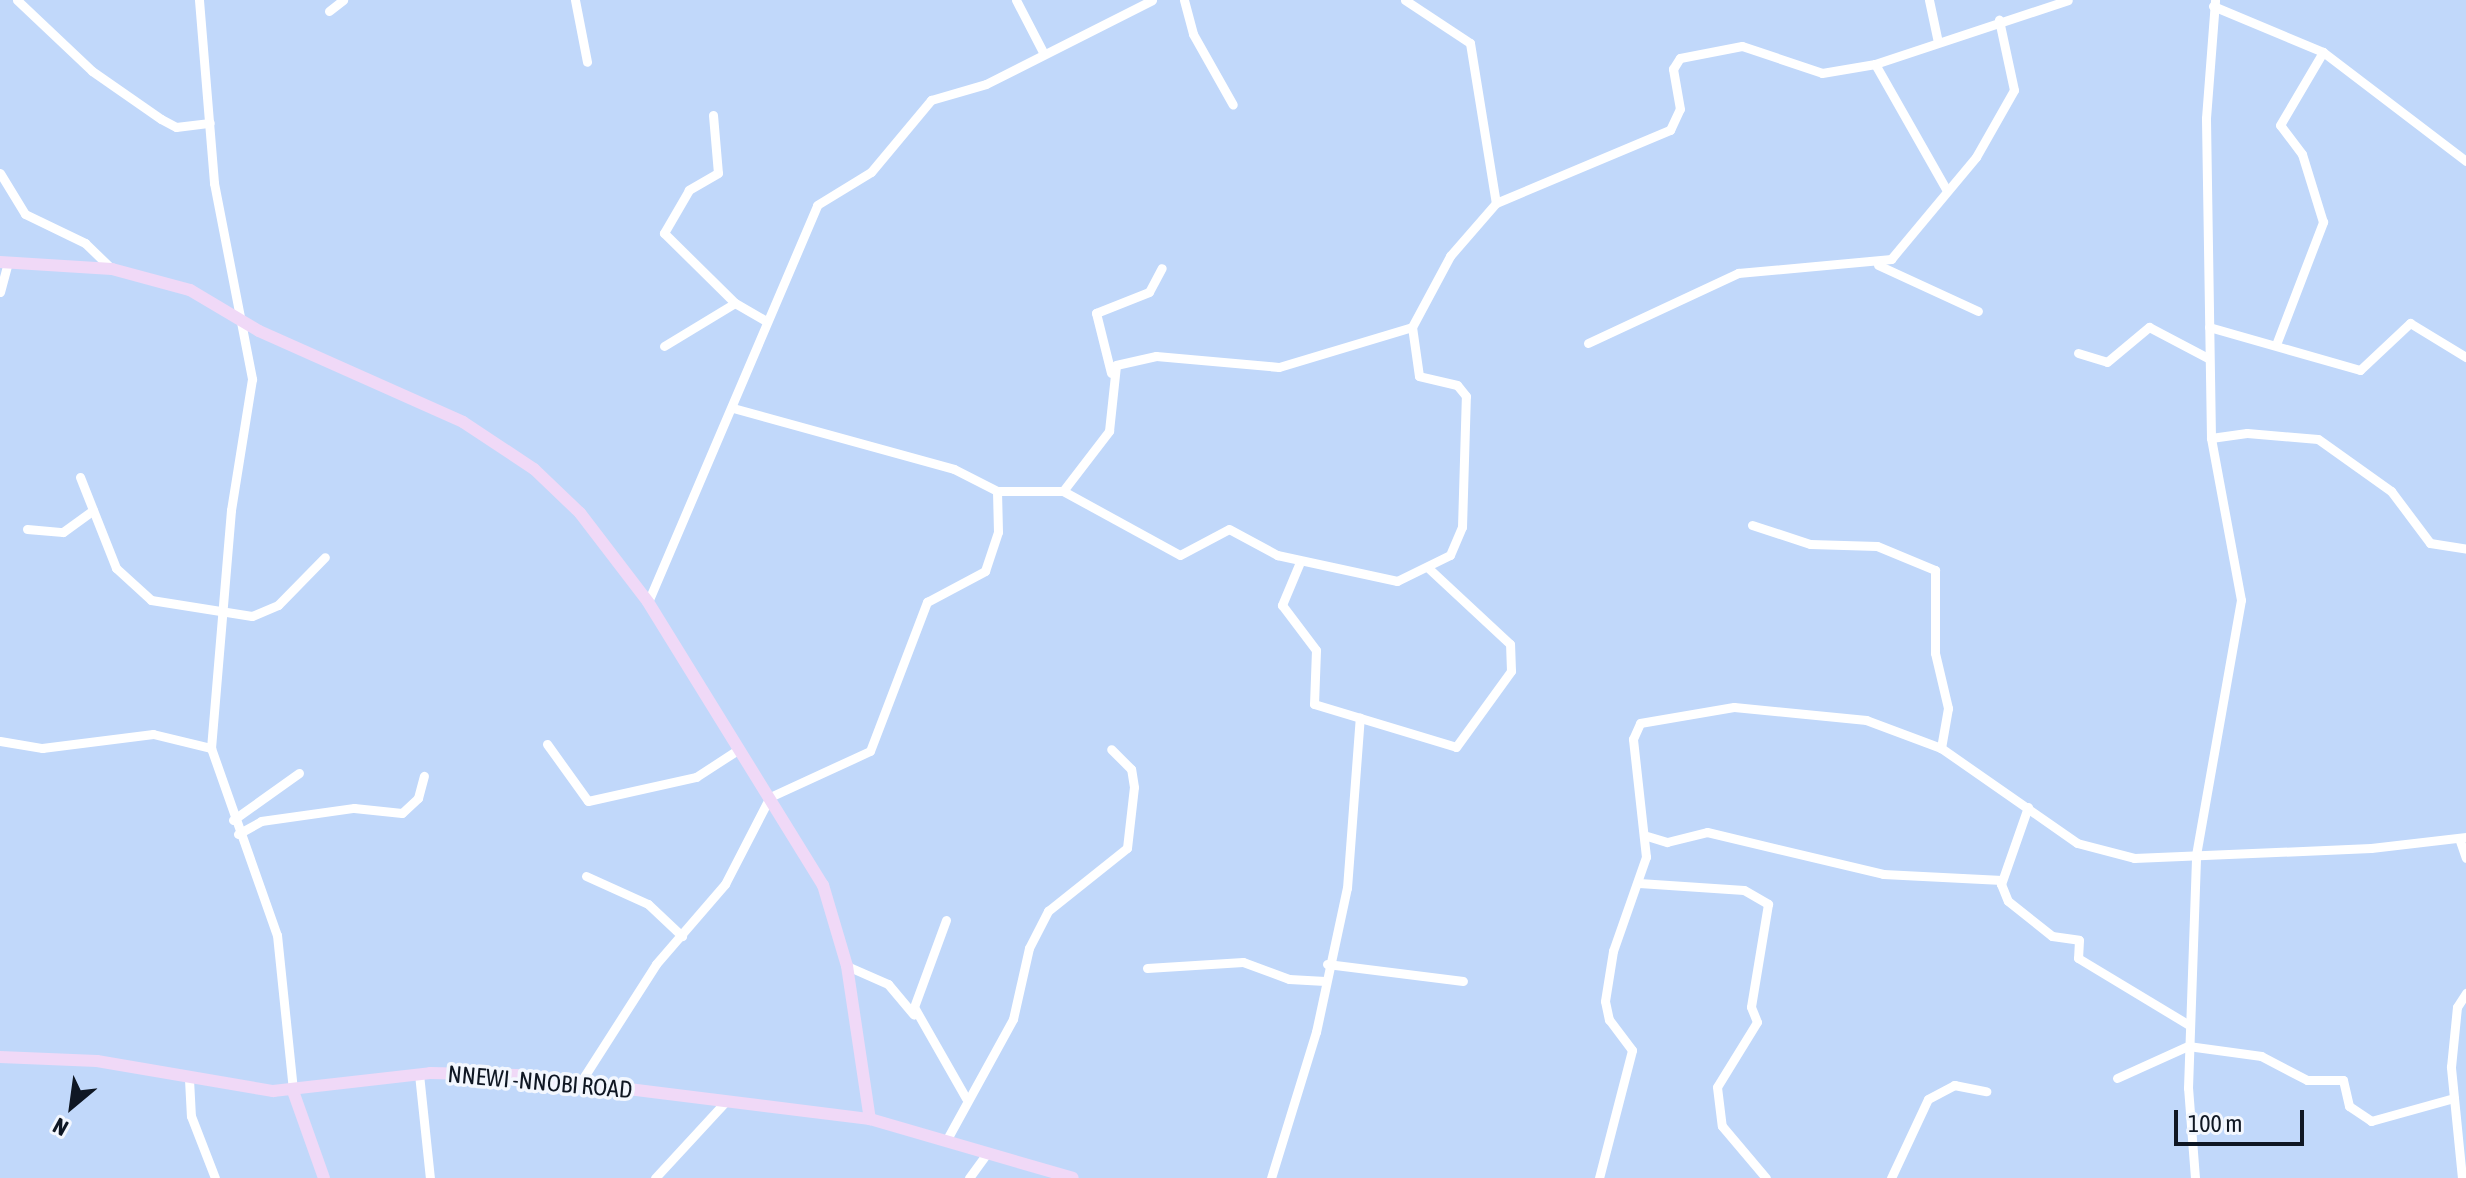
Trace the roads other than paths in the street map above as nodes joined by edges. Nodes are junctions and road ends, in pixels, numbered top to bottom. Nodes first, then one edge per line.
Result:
1 (17, 0) edge
2 (199, 0) edge
3 (343, 0) edge
4 (575, 0) edge
5 (1016, 0) edge
6 (1152, 0) edge
7 (1184, 0) edge
8 (1405, 0) edge
9 (1929, 0) edge
10 (2068, 0) edge
11 (2214, 3) edge
12 (329, 11) dead end
13 (1999, 20) junction
14 (1937, 39) junction
15 (1043, 52) junction
16 (2323, 52) junction
17 (587, 62) dead end
18 (1875, 64) junction
19 (1233, 105) dead end
20 (713, 115) dead end
21 (210, 123) junction
22 (2466, 161) edge
23 (0, 173) edge
24 (1946, 189) junction
25 (1496, 203) junction
26 (4, 262) edge
27 (1878, 265) junction
28 (1162, 268) dead end
29 (112, 269) junction
30 (0, 292) edge
31 (735, 303) junction
32 (1978, 311) dead end
33 (765, 320) junction
34 (241, 321) junction
35 (1412, 327) junction
36 (2209, 327) junction
37 (2277, 342) junction
38 (1588, 343) dead end
39 (664, 346) dead end
40 (2078, 353) dead end
41 (2466, 357) edge
42 (2208, 358) junction
43 (1111, 373) junction
44 (733, 408) junction
45 (2211, 438) junction
46 (80, 477) dead end
47 (997, 491) junction
48 (1063, 491) junction
49 (93, 510) junction
50 (1752, 525) dead end
51 (27, 529) dead end
52 (2466, 549) edge
53 (325, 557) dead end
54 (1300, 562) junction
55 (1427, 567) junction
56 (648, 602) junction
57 (225, 614) junction
58 (1360, 717) junction
59 (0, 741) edge
60 (547, 744) dead end
61 (211, 748) junction
62 (1941, 748) junction
63 (1111, 749) dead end
64 (736, 751) junction
65 (299, 773) dead end
66 (424, 776) dead end
67 (770, 797) junction
68 (2028, 807) junction
69 (233, 820) junction
70 (238, 834) junction
71 (1647, 836) junction
72 (2462, 837) edge
73 (2196, 855) junction
74 (2466, 858) edge
75 (586, 876) dead end
76 (2002, 880) junction
77 (1639, 883) junction
78 (946, 920) dead end
79 (682, 936) junction
80 (1327, 964) junction
81 (847, 966) junction
82 (1147, 968) dead end
83 (1325, 981) junction
84 (1463, 981) dead end
85 (2466, 993) edge
86 (916, 1017) junction
87 (2189, 1025) junction
88 (2188, 1046) junction
89 (0, 1057) edge
90 (419, 1074) junction
91 (2117, 1078) dead end
92 (189, 1079) junction
93 (580, 1083) junction
94 (293, 1091) junction
95 (1986, 1091) dead end
96 (966, 1098) junction
97 (2454, 1098) junction
98 (726, 1101) junction
99 (870, 1119) junction
100 (946, 1141) junction
101 (985, 1156) junction
102 (215, 1178) edge
103 (324, 1178) edge
104 (430, 1178) edge
105 (655, 1178) edge
106 (969, 1178) edge
107 (1073, 1178) edge
108 (1271, 1178) edge
109 (1599, 1178) edge
110 (1766, 1178) edge
111 (1891, 1178) edge
112 (2195, 1178) edge
113 (2462, 1178) edge

1 - 21 street
2 - 21 street
3 - 12 street
4 - 17 street
5 - 15 street
6 - 15 street
7 - 19 street
8 - 25 street
9 - 14 street
10 - 13 street
11 - 16 street
11 - 36 street
13 - 14 street
13 - 24 street
14 - 18 street
15 - 33 street
16 - 22 street
16 - 37 street
18 - 24 street
18 - 25 street
20 - 31 street
21 - 34 street
23 - 29 street
24 - 27 street
25 - 35 street
26 - 29 street
26 - 30 street
27 - 32 street
27 - 38 street
28 - 43 street
29 - 34 street
31 - 33 street
31 - 39 street
33 - 44 street
34 - 56 street
34 - 57 street
35 - 43 street
35 - 55 street
36 - 37 street
36 - 42 street
37 - 41 street
40 - 42 street
42 - 45 street
43 - 48 street
44 - 47 street
44 - 56 street
45 - 52 street
45 - 73 street
46 - 49 street
47 - 48 street
47 - 67 street
48 - 54 street
49 - 51 street
49 - 57 street
50 - 62 street
53 - 57 street
54 - 55 street
54 - 58 street
55 - 58 street
56 - 64 street
57 - 61 street
58 - 80 street
59 - 61 street
60 - 64 street
61 - 69 street
62 - 68 street
62 - 71 street
63 - 96 street
64 - 67 street
65 - 69 street
66 - 70 street
67 - 79 street
67 - 81 street
68 - 73 street
68 - 76 street
69 - 70 street
70 - 94 street
71 - 76 street
71 - 77 street
72 - 73 street
72 - 74 street
73 - 87 street
75 - 79 street
76 - 87 street
77 - 109 street
77 - 110 street
78 - 86 street
79 - 93 street
80 - 83 street
80 - 84 street
81 - 86 street
81 - 99 street
82 - 83 street
83 - 108 street
85 - 97 street
86 - 96 street
87 - 88 street
88 - 91 street
88 - 97 street
88 - 112 street
89 - 92 street, NNEWI -NNOBI ROAD
90 - 93 street, NNEWI -NNOBI ROAD
90 - 94 street, NNEWI -NNOBI ROAD
90 - 104 street
92 - 94 street, NNEWI -NNOBI ROAD
92 - 102 street
93 - 98 street, NNEWI -NNOBI ROAD
94 - 103 street
95 - 111 street
96 - 100 street
97 - 113 street
98 - 99 street, NNEWI -NNOBI ROAD
98 - 105 street
99 - 100 street, NNEWI -NNOBI ROAD
100 - 101 street, NNEWI -NNOBI ROAD
101 - 106 street
101 - 107 street, NNEWI -NNOBI ROAD

